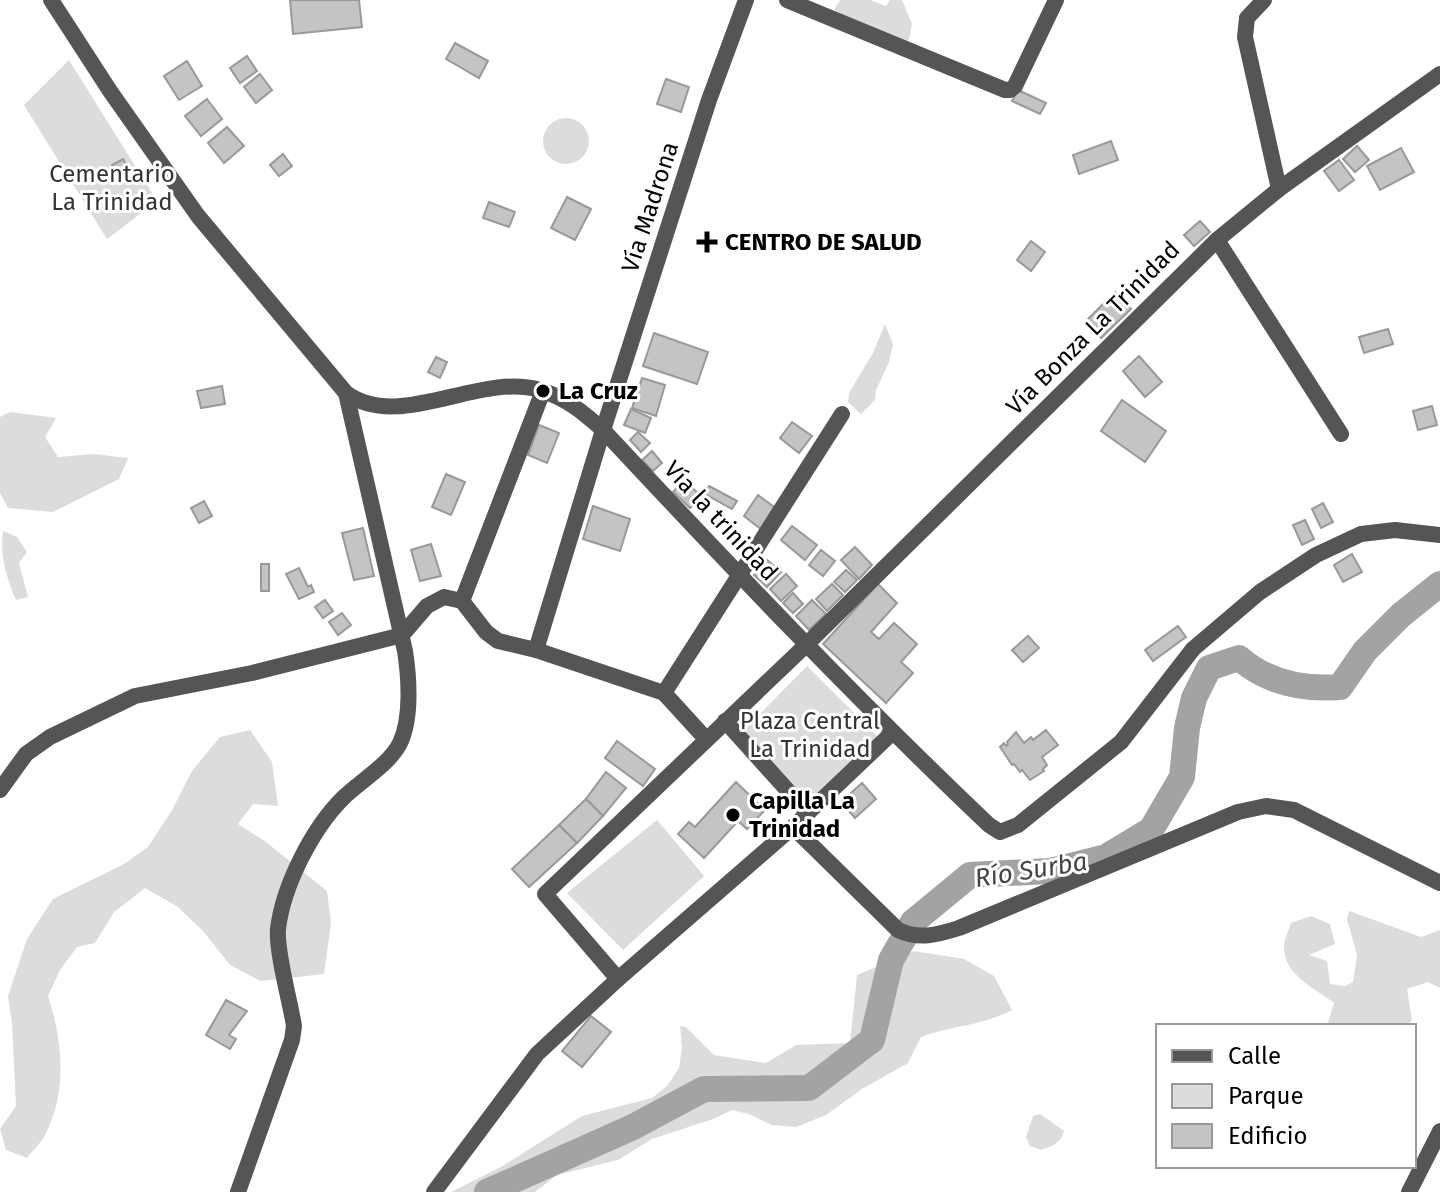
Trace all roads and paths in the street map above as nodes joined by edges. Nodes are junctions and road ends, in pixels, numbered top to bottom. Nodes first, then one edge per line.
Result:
1 (51, 0) edge
2 (746, 0) edge
3 (787, 0) edge
4 (1056, 0) edge
5 (1264, 0) edge
6 (1440, 74) edge
7 (1279, 189) junction
8 (1217, 240) junction
9 (543, 391) junction
10 (346, 393) junction
11 (842, 414) dead end
12 (603, 430) junction
13 (1341, 434) dead end
14 (1440, 535) edge
15 (739, 575) junction
16 (462, 601) junction
17 (402, 635) junction
18 (805, 646) junction
19 (536, 650) junction
20 (664, 693) junction
21 (725, 721) junction
22 (892, 733) junction
23 (706, 739) junction
24 (0, 790) edge
25 (808, 813) junction
26 (793, 827) junction
27 (1440, 883) edge
28 (618, 979) junction
29 (1440, 1131) edge
30 (238, 1192) edge
31 (434, 1192) edge
32 (1409, 1192) edge

1 - 10 street
2 - 12 street, Vía Madrona
3 - 4 street
5 - 7 street
6 - 7 street, Vía Bonza La Trinidad
7 - 8 street, Vía Bonza La Trinidad
8 - 13 street
8 - 18 street, Vía Bonza La Trinidad
9 - 10 street
9 - 12 street, Vía la trinidad
9 - 16 street
10 - 17 street
11 - 15 street
12 - 15 street, Vía la trinidad
12 - 19 street, Vía Madrona
14 - 22 street, Vía la trinidad
15 - 18 street, Vía la trinidad
15 - 20 street
16 - 17 street
16 - 19 street
17 - 24 street
17 - 30 street
18 - 21 street, Vía Bonza La Trinidad
18 - 22 street, Vía la trinidad
19 - 20 street
20 - 23 street
21 - 23 street, Vía Bonza La Trinidad
21 - 25 street
22 - 25 street
23 - 28 street, Vía Bonza La Trinidad
25 - 26 street
26 - 27 street
26 - 28 street
28 - 31 street
29 - 32 street

